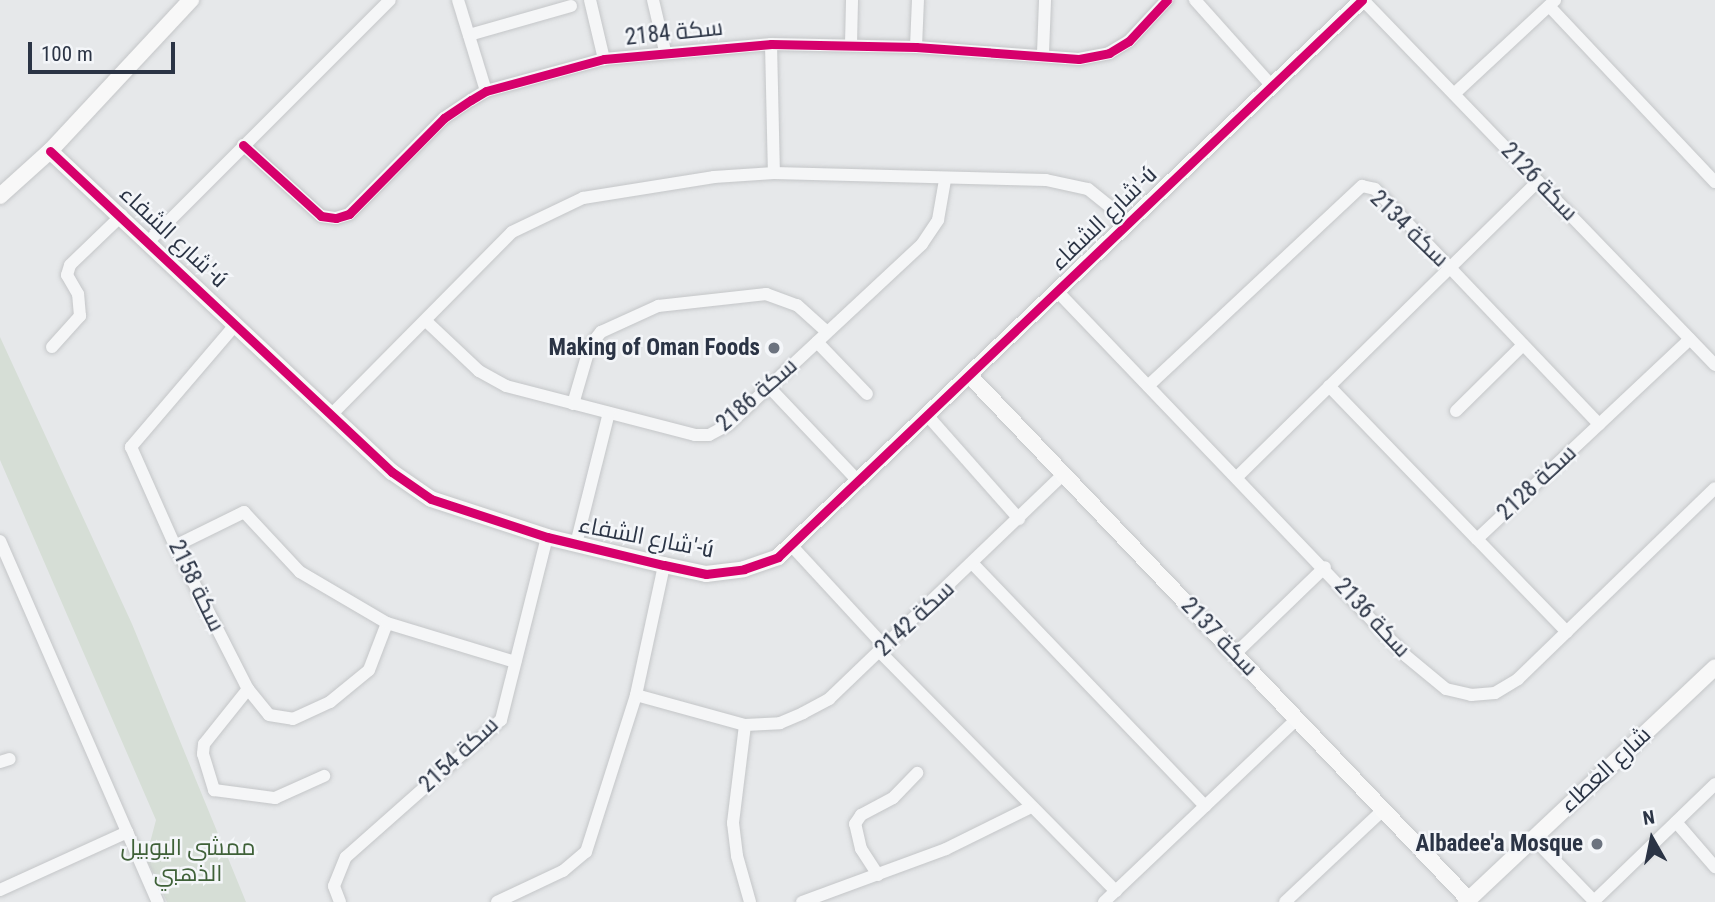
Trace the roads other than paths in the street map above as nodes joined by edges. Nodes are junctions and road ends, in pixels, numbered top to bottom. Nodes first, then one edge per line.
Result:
1 (191, 0) edge
2 (390, 0) edge
3 (458, 0) edge
4 (590, 0) edge
5 (653, 0) edge
6 (852, 0) edge
7 (918, 0) edge
8 (1045, 0) edge
9 (1167, 0) edge
10 (1195, 0) edge
11 (1362, 0) edge
12 (1552, 3) edge
13 (570, 6) dead end
14 (469, 35) junction
15 (771, 44) junction
16 (851, 45) junction
17 (916, 47) junction
18 (665, 51) junction
19 (1043, 54) junction
20 (604, 59) junction
21 (1272, 86) junction
22 (486, 92) junction
23 (1454, 94) junction
24 (243, 145) junction
25 (50, 151) junction
26 (774, 173) junction
27 (945, 180) junction
28 (1538, 181) junction
29 (1715, 182) edge
30 (0, 196) edge
31 (122, 215) junction
32 (1129, 222) junction
33 (150, 240) junction
34 (1449, 267) junction
35 (1057, 291) junction
36 (426, 321) junction
37 (236, 324) junction
38 (827, 332) junction
39 (1690, 339) junction
40 (817, 342) junction
41 (1523, 345) junction
42 (52, 347) dead end
43 (1715, 365) edge
44 (969, 375) junction
45 (1148, 386) junction
46 (1329, 386) junction
47 (769, 387) junction
48 (867, 394) dead end
49 (573, 404) junction
50 (1456, 411) dead end
51 (609, 413) junction
52 (331, 415) junction
53 (927, 415) junction
54 (1599, 424) junction
55 (1064, 474) junction
56 (1237, 477) junction
57 (858, 481) junction
58 (1715, 488) edge
59 (1019, 519) junction
60 (547, 537) junction
61 (1477, 539) junction
62 (0, 541) edge
63 (576, 544) junction
64 (175, 545) junction
65 (791, 545) junction
66 (664, 565) junction
67 (974, 565) junction
68 (1325, 567) junction
69 (387, 623) junction
70 (1567, 632) junction
71 (883, 649) junction
72 (1235, 654) junction
73 (515, 662) junction
74 (1715, 667) edge
75 (248, 690) junction
76 (636, 695) junction
77 (1297, 719) junction
78 (745, 724) junction
79 (917, 773) dead end
80 (324, 776) dead end
81 (1715, 785) edge
82 (1205, 806) junction
83 (1031, 807) junction
84 (1383, 810) junction
85 (1676, 822) junction
86 (127, 832) junction
87 (1533, 838) junction
88 (1714, 864) edge
89 (878, 874) junction
90 (0, 890) edge
91 (1116, 891) junction
92 (1467, 901) edge
93 (158, 902) edge
94 (340, 902) edge
95 (497, 902) edge
96 (750, 902) edge
97 (803, 902) edge
98 (1104, 902) edge
99 (1285, 902) edge
100 (1594, 902) edge

1 - 25 street
2 - 24 street
3 - 14 street
4 - 20 street
5 - 18 street
6 - 16 street
7 - 17 street
8 - 19 street
9 - 19 street, سكة 2184
10 - 21 street
11 - 21 street, شارع الشفاء'-ú
11 - 23 street, سكة 2126
12 - 23 street
12 - 29 street
13 - 14 street
14 - 22 street
15 - 16 street, سكة 2184
15 - 18 street, سكة 2184
15 - 26 street
16 - 17 street, سكة 2184
17 - 19 street, سكة 2184
18 - 20 street, سكة 2184
20 - 22 street, سكة 2184
21 - 32 street, شارع الشفاء'-ú
22 - 24 street, سكة 2184
23 - 28 street, سكة 2126
24 - 33 street
25 - 30 street
25 - 31 street, شارع الشفاء'-ú
26 - 27 street
26 - 36 street
27 - 32 street
27 - 38 street, سكة 2186
28 - 34 street
28 - 39 street, سكة 2126
31 - 33 street, شارع الشفاء'-ú
31 - 42 street
32 - 35 street, شارع الشفاء'-ú
33 - 37 street, شارع الشفاء'-ú
34 - 41 street, سكة 2134
34 - 45 street, سكة 2134
34 - 46 street
35 - 44 street, شارع الشفاء'-ú
35 - 45 street, سكة 2136
36 - 49 street, سكة 2186
36 - 52 street
37 - 52 street, شارع الشفاء'-ú
37 - 64 street, سكة 2158
38 - 40 street, سكة 2186
38 - 49 street
39 - 43 street, سكة 2126
39 - 54 street, سكة 2128
40 - 47 street, سكة 2186
40 - 48 street
41 - 50 street
41 - 54 street, سكة 2134
44 - 53 street, شارع الشفاء'-ú
44 - 55 street, سكة 2137
45 - 56 street, سكة 2136
46 - 56 street
46 - 61 street
47 - 51 street, سكة 2186
47 - 57 street
49 - 51 street, سكة 2186
51 - 63 street
52 - 60 street, شارع الشفاء'-ú
53 - 57 street, شارع الشفاء'-ú
53 - 59 street
54 - 61 street, سكة 2128
55 - 59 street, سكة 2142
55 - 72 street, سكة 2137
56 - 68 street, سكة 2136
57 - 65 street, شارع الشفاء'-ú
58 - 70 street, سكة 2136
59 - 67 street, سكة 2142
60 - 63 street, شارع الشفاء'-ú
60 - 73 street, سكة 2154
61 - 70 street, سكة 2128
62 - 86 street
63 - 66 street, شارع الشفاء'-ú
64 - 69 street
64 - 75 street, سكة 2158
65 - 66 street, شارع الشفاء'-ú
65 - 71 street
66 - 76 street
67 - 71 street, سكة 2142
67 - 82 street
68 - 70 street, سكة 2136
68 - 72 street
69 - 73 street
69 - 75 street, سكة 2158
71 - 78 street, سكة 2142
71 - 83 street
72 - 77 street, سكة 2137
73 - 94 street, سكة 2154
74 - 87 street, شارع العطاء
75 - 80 street
76 - 78 street, سكة 2142
76 - 95 street
77 - 82 street
77 - 84 street, سكة 2137
78 - 96 street
79 - 89 street
81 - 85 street
82 - 91 street
83 - 89 street
83 - 91 street
84 - 92 street, سكة 2137
84 - 99 street
85 - 88 street
85 - 100 street
86 - 90 street
86 - 93 street
87 - 92 street, شارع العطاء
87 - 100 street
89 - 97 street
91 - 98 street

